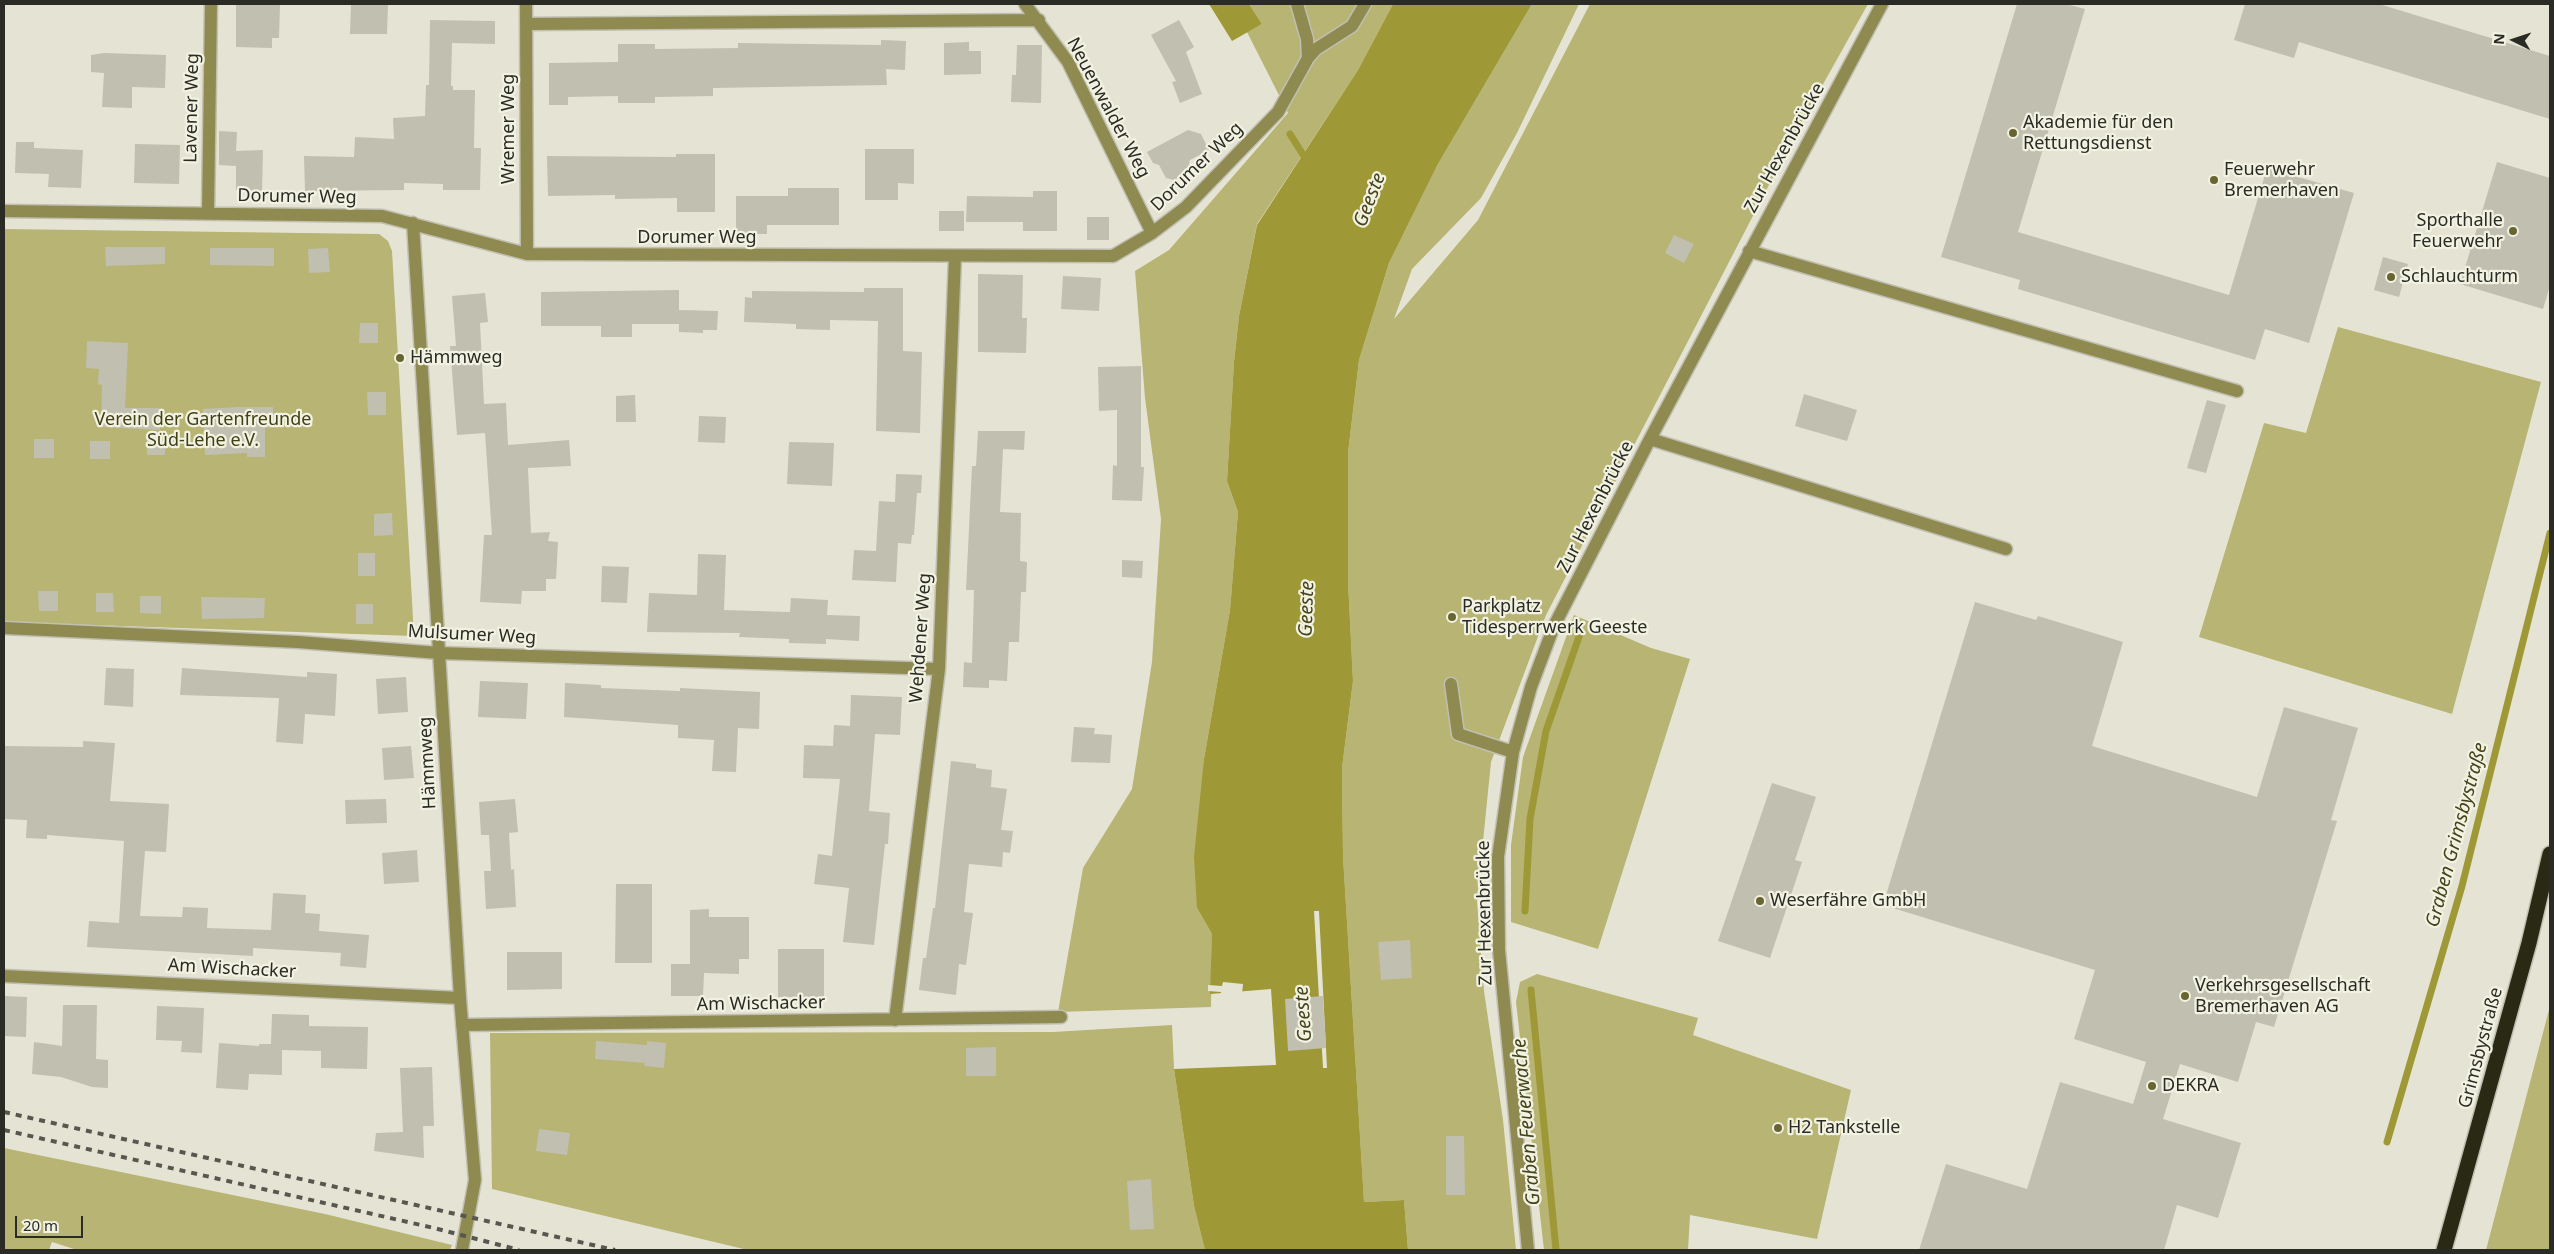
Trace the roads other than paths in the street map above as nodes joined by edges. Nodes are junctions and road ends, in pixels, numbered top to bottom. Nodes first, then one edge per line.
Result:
1 (211, 4) edge
2 (526, 4) edge
3 (1025, 4) edge
4 (1297, 4) edge
5 (1365, 4) edge
6 (1882, 4) edge
7 (1038, 20) junction
8 (526, 24) junction
9 (1308, 58) junction
10 (4, 211) edge
11 (208, 213) junction
12 (413, 223) junction
13 (1152, 233) junction
14 (1749, 251) junction
15 (527, 254) junction
16 (955, 257) junction
17 (2237, 391) dead end
18 (1650, 439) junction
19 (2006, 549) dead end
20 (4, 628) edge
21 (439, 653) junction
22 (939, 669) junction
23 (1451, 684) dead end
24 (1513, 752) junction
25 (2550, 854) edge
26 (4, 976) edge
27 (460, 998) junction
28 (1061, 1017) dead end
29 (895, 1020) junction
30 (462, 1025) junction
31 (462, 1250) edge
32 (1528, 1250) edge
33 (2444, 1250) edge

1 - 11 street, Lavener Weg
2 - 8 street, Wremer Weg
3 - 7 street, Neuenwalder Weg
4 - 9 street
5 - 9 street
6 - 14 street, Zur Hexenbrücke
7 - 8 street
7 - 13 street, Neuenwalder Weg
8 - 15 street, Wremer Weg
9 - 13 street, Dorumer Weg
10 - 11 street, Dorumer Weg
11 - 12 street, Dorumer Weg
12 - 15 street, Dorumer Weg
12 - 21 street, Hämmweg
13 - 16 street, Dorumer Weg
14 - 17 street
14 - 18 street, Zur Hexenbrücke
15 - 16 street, Dorumer Weg
16 - 22 street, Wehdener Weg
18 - 19 street
18 - 24 street, Zur Hexenbrücke
20 - 21 street, Mulsumer Weg
21 - 22 street, Mulsumer Weg
21 - 27 street, Hämmweg
22 - 29 street, Wehdener Weg
23 - 24 street
24 - 32 street, Zur Hexenbrücke
25 - 33 highway, Grimsbystraße
26 - 27 street, Am Wischacker
27 - 30 street, Hämmweg
28 - 29 street, Am Wischacker
29 - 30 street, Am Wischacker
30 - 31 street, Hämmweg

